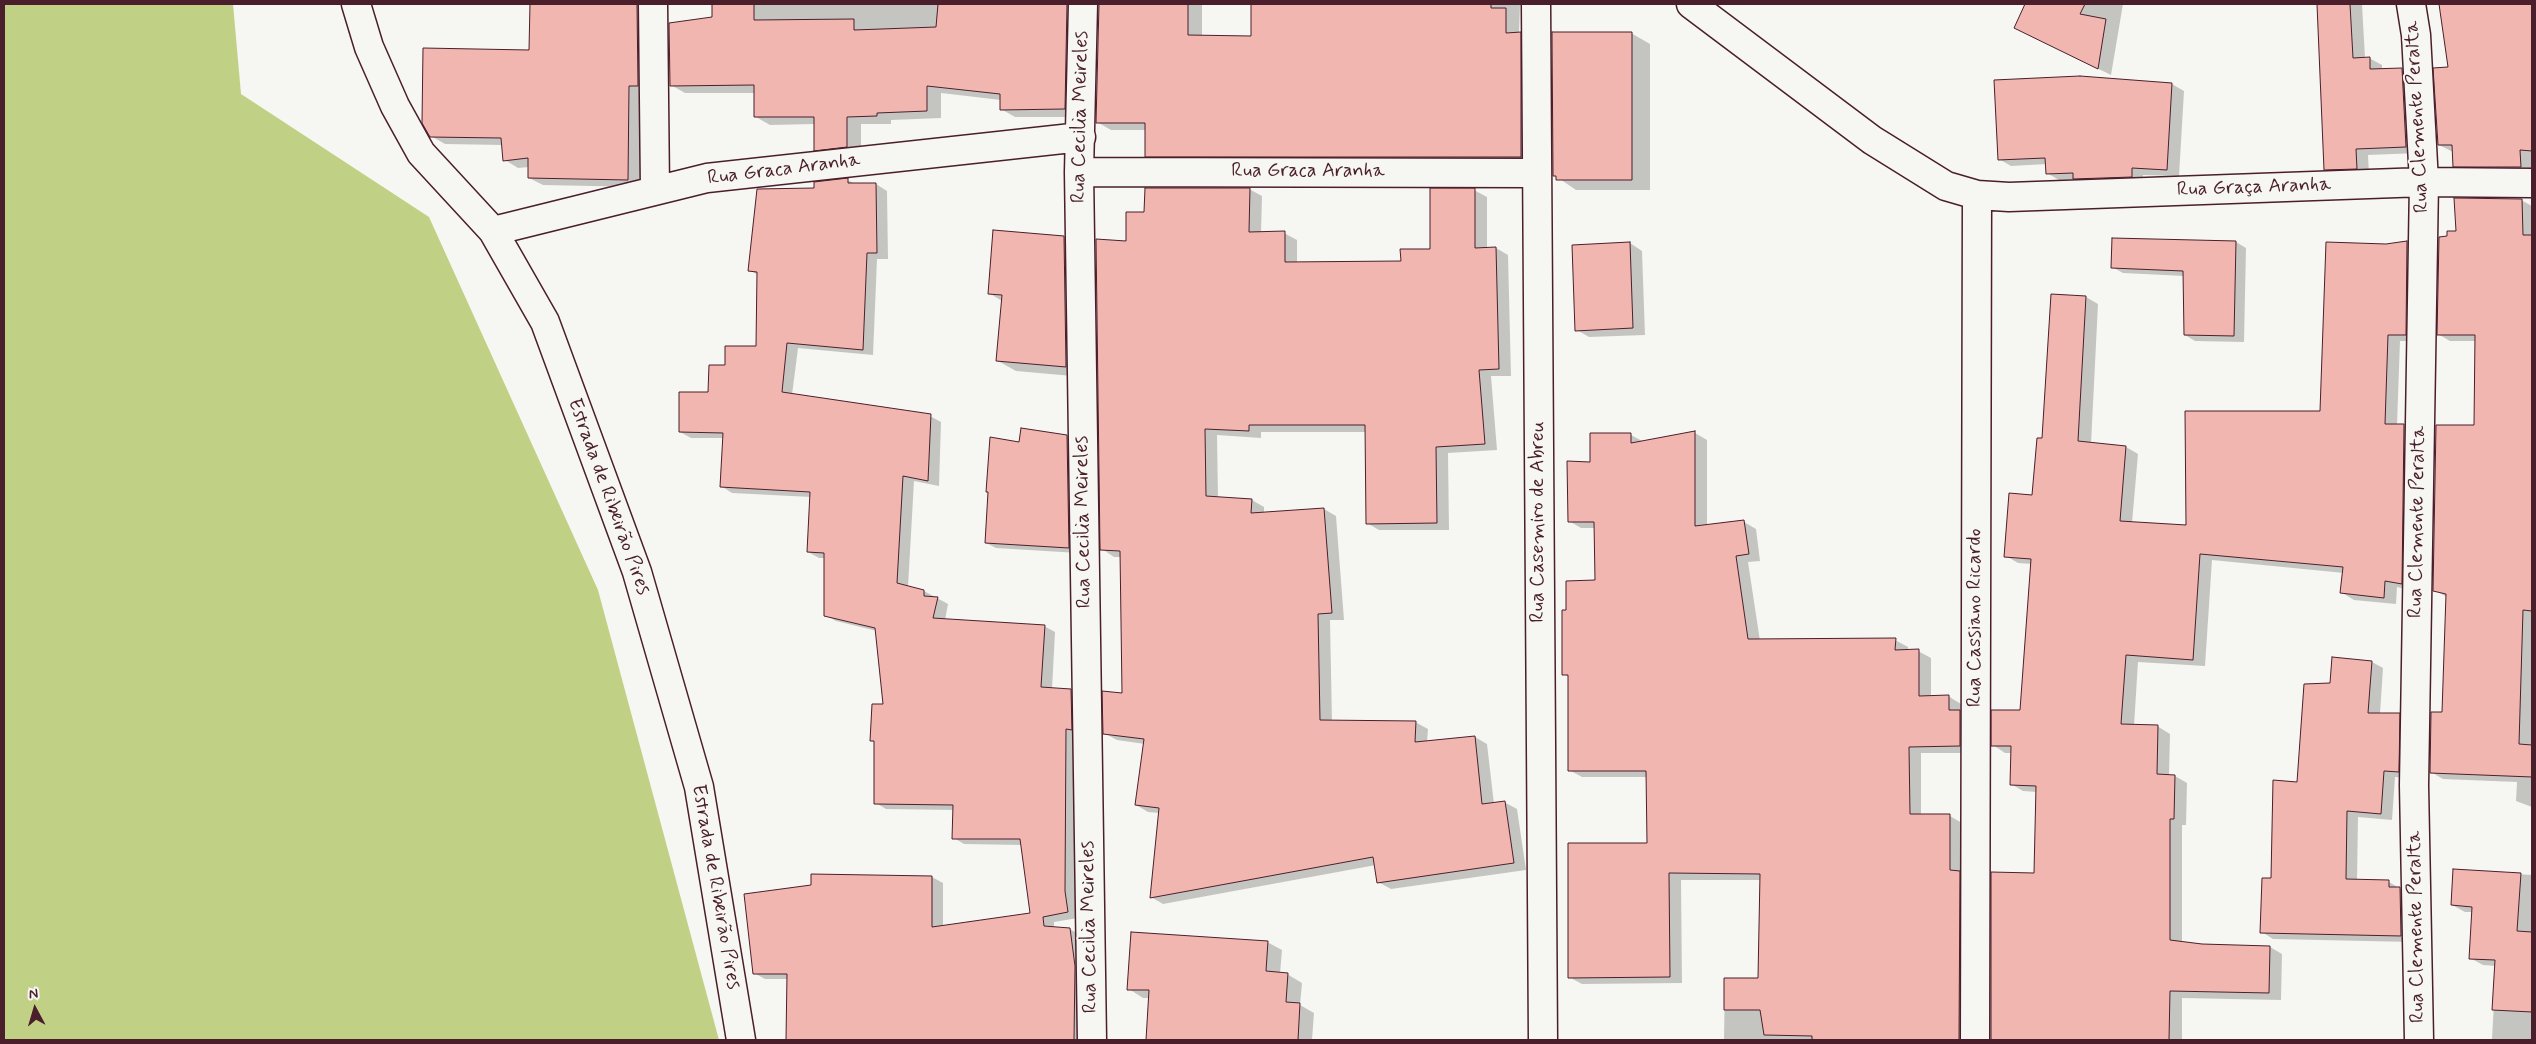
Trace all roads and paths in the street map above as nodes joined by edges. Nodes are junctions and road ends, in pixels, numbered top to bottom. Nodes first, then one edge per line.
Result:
1 (356, 4) edge
2 (653, 4) edge
3 (1083, 4) edge
4 (1536, 4) edge
5 (1691, 4) edge
6 (2410, 4) edge
7 (1080, 137) junction
8 (1079, 172) junction
9 (1536, 173) junction
10 (2424, 182) junction
11 (2532, 183) edge
12 (655, 190) junction
13 (1977, 195) junction
14 (493, 231) junction
15 (741, 1040) edge
16 (1092, 1040) edge
17 (1543, 1040) edge
18 (1974, 1040) edge
19 (2419, 1040) edge

1 - 14 street, Estrada de Ribeirão Pires
2 - 12 street
3 - 7 street, Rua Cecilia Meireles
4 - 9 street, Rua Casemiro de Abreu
5 - 13 street, Rua Graça Aranha
6 - 10 street, Rua Clemente Peralta
7 - 8 street, Rua Cecilia Meireles
7 - 12 street, Rua Graca Aranha
8 - 9 street, Rua Graca Aranha
8 - 16 street, Rua Cecilia Meireles
9 - 17 street, Rua Casemiro de Abreu
10 - 11 street, Rua Graça Aranha
10 - 13 street, Rua Graça Aranha
10 - 19 street, Rua Clemente Peralta
12 - 14 street, Rua Graca Aranha
13 - 18 street, Rua Cassiano Ricardo
14 - 15 street, Estrada de Ribeirão Pires

